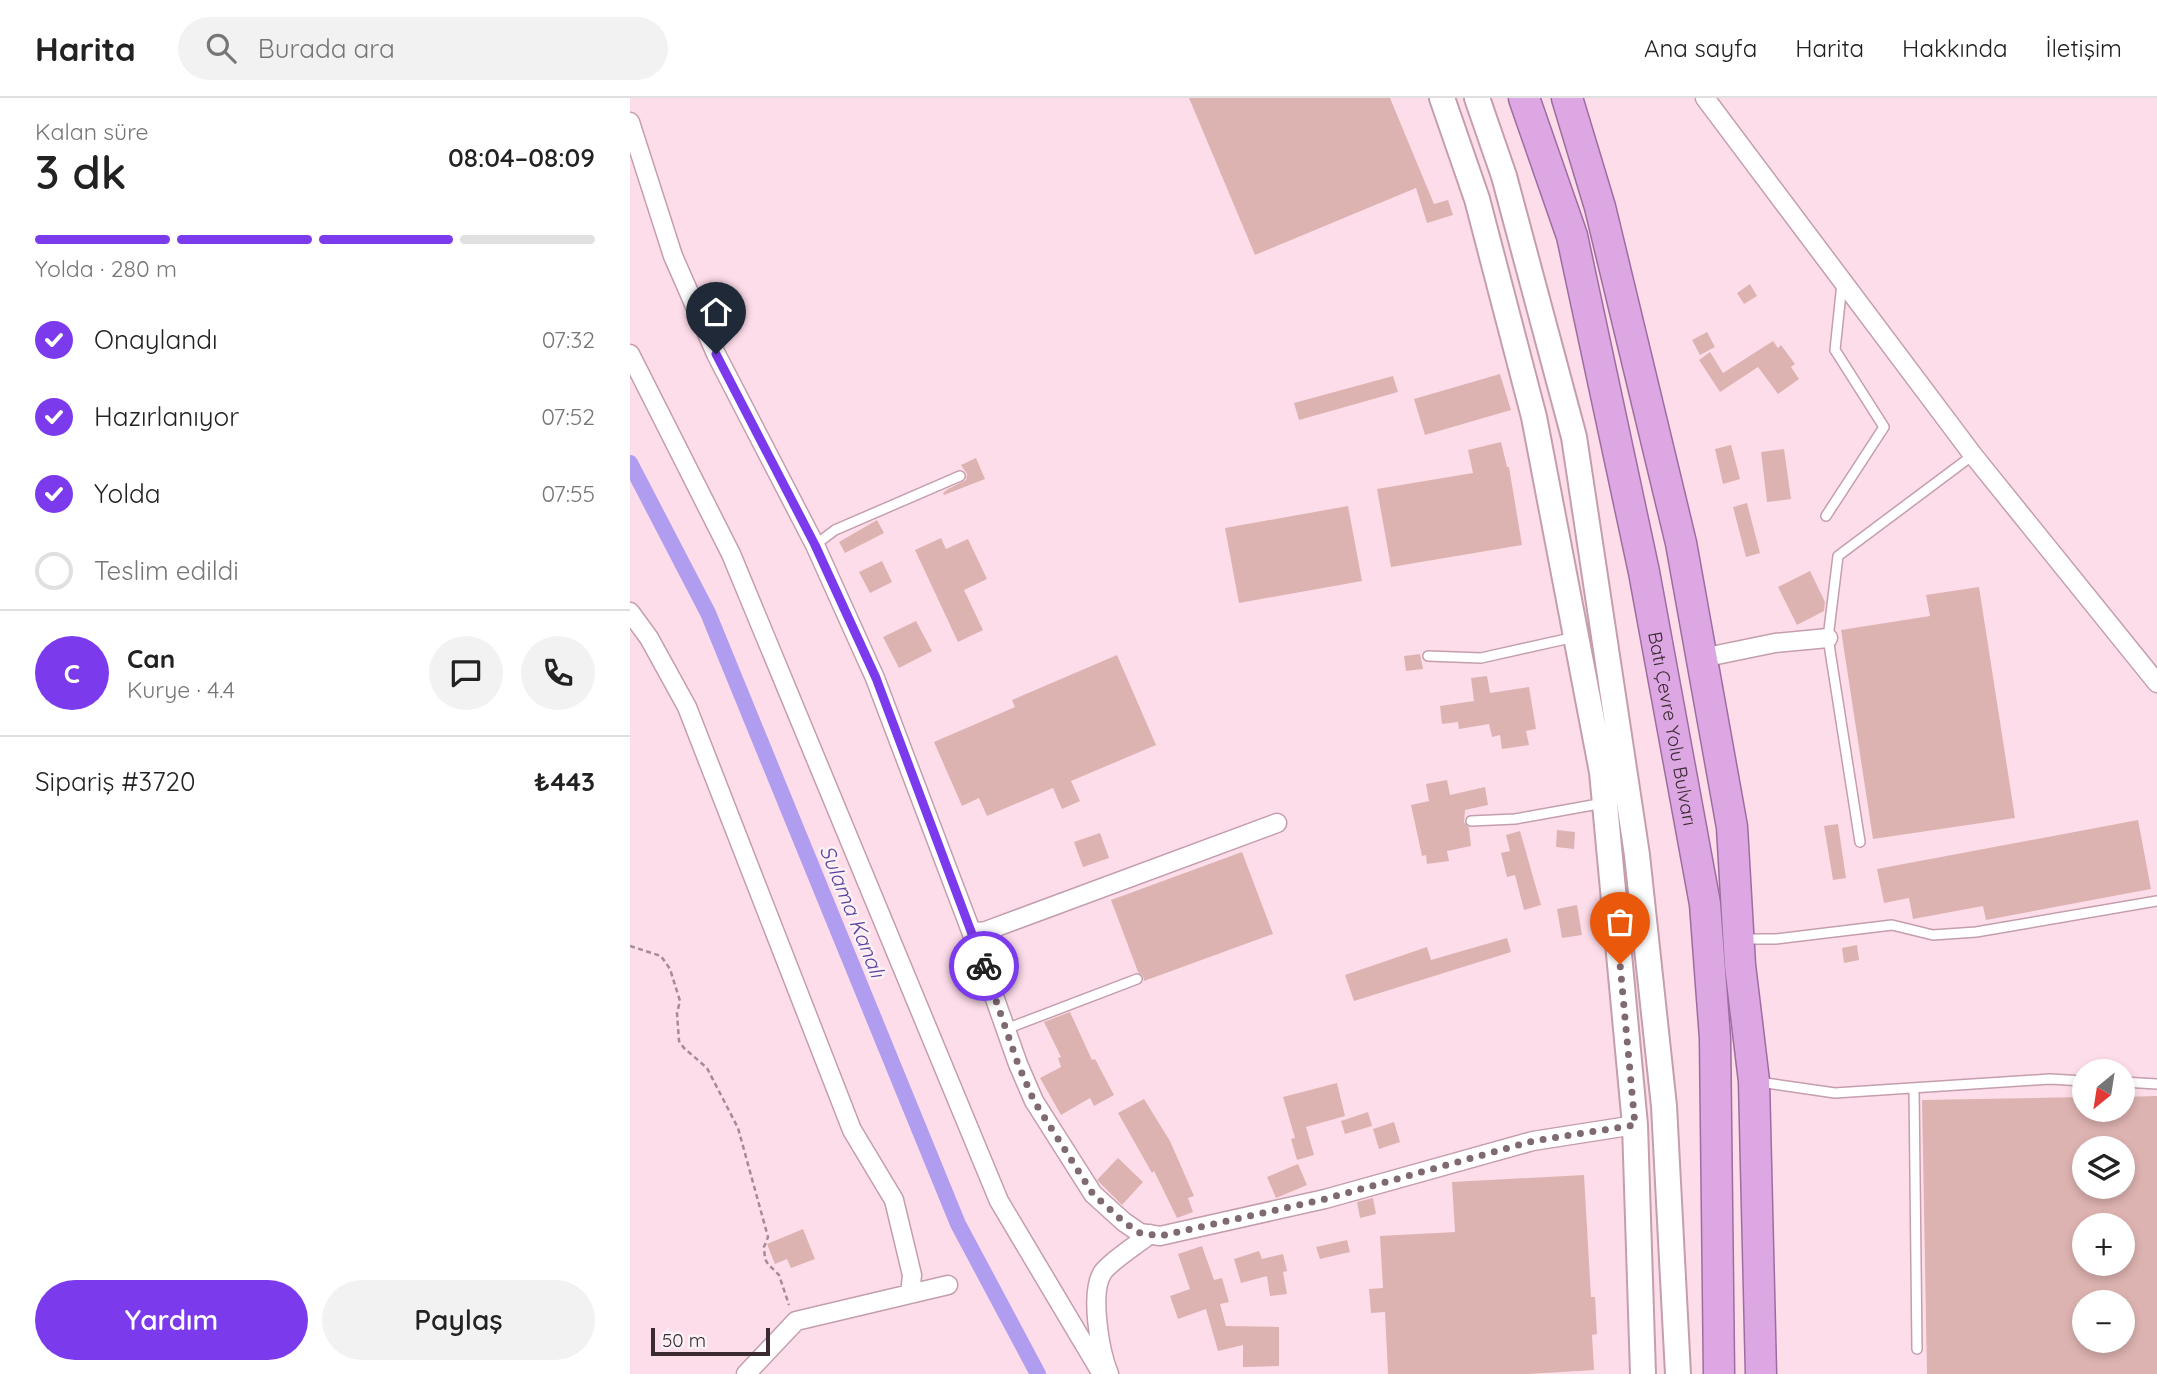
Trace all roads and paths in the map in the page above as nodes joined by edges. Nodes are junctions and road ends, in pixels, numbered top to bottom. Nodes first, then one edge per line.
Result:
1 (1442, 98) edge
2 (1477, 98) edge
3 (1524, 98) edge
4 (1567, 98) edge
5 (1705, 98) edge
6 (630, 122) edge
7 (1842, 282) junction
8 (630, 354) edge
9 (1972, 455) junction
10 (960, 476) dead end
11 (1826, 516) dead end
12 (815, 545) junction
13 (630, 612) edge
14 (1576, 636) junction
15 (1828, 638) junction
16 (1428, 656) dead end
17 (1702, 658) junction
18 (2157, 683) edge
19 (1605, 803) junction
20 (1471, 821) dead end
21 (1277, 823) dead end
22 (1860, 842) dead end
23 (2157, 901) edge
24 (971, 931) junction
25 (1738, 939) junction
26 (630, 946) edge
27 (1137, 979) dead end
28 (1006, 1029) junction
29 (2072, 1080) edge
30 (1754, 1081) junction
31 (2135, 1083) edge
32 (2157, 1084) edge
33 (1914, 1088) junction
34 (1635, 1125) junction
35 (1150, 1234) junction
36 (948, 1285) dead end
37 (910, 1294) junction
38 (796, 1321) junction
39 (1917, 1349) dead end
40 (746, 1374) edge
41 (1102, 1374) edge
42 (1109, 1374) edge
43 (1643, 1374) edge
44 (1678, 1374) edge
45 (1719, 1374) edge
46 (1761, 1374) edge

1 - 14 main road
2 - 44 main road
3 - 45 highway, Batı Çevre Yolu Bulvarı
4 - 17 highway
5 - 7 street
6 - 12 street
7 - 9 street
7 - 11 lane
8 - 41 street
9 - 15 lane
9 - 18 street
10 - 12 lane
12 - 24 street
13 - 37 street
14 - 16 lane
14 - 19 main road
15 - 17 street
15 - 22 lane
17 - 25 highway
19 - 20 lane
19 - 34 main road
21 - 24 street
23 - 25 lane
24 - 28 street
25 - 30 highway
26 - 38 path
27 - 28 lane
28 - 35 street
29 - 33 lane
30 - 33 lane
30 - 46 highway
31 - 32 lane
33 - 39 lane
34 - 35 street
34 - 43 main road
35 - 42 street
36 - 37 street
37 - 38 street
38 - 40 street

